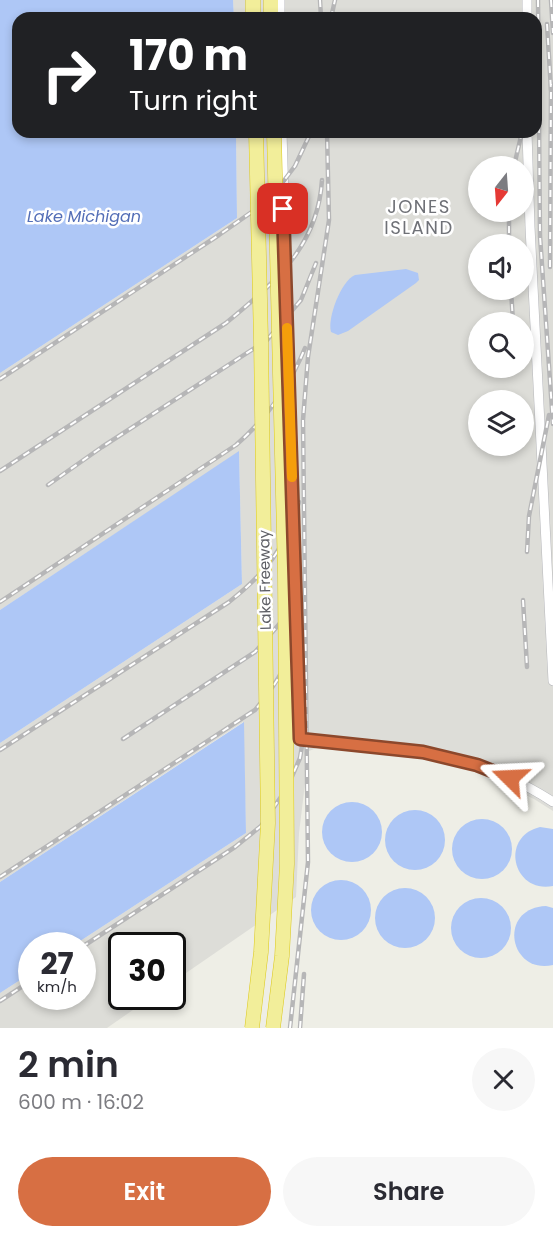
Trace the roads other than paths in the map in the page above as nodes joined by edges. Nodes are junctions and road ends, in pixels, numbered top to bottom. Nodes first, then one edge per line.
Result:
1 (256, 138) edge
2 (274, 138) edge
3 (282, 138) edge
4 (527, 138) edge
5 (553, 681) edge
6 (553, 802) edge
7 (252, 1028) edge
8 (273, 1028) edge

1 - 7 highway, Lake Freeway, bridge
2 - 8 highway, Lake Freeway, bridge
3 - 6 street
4 - 5 street

